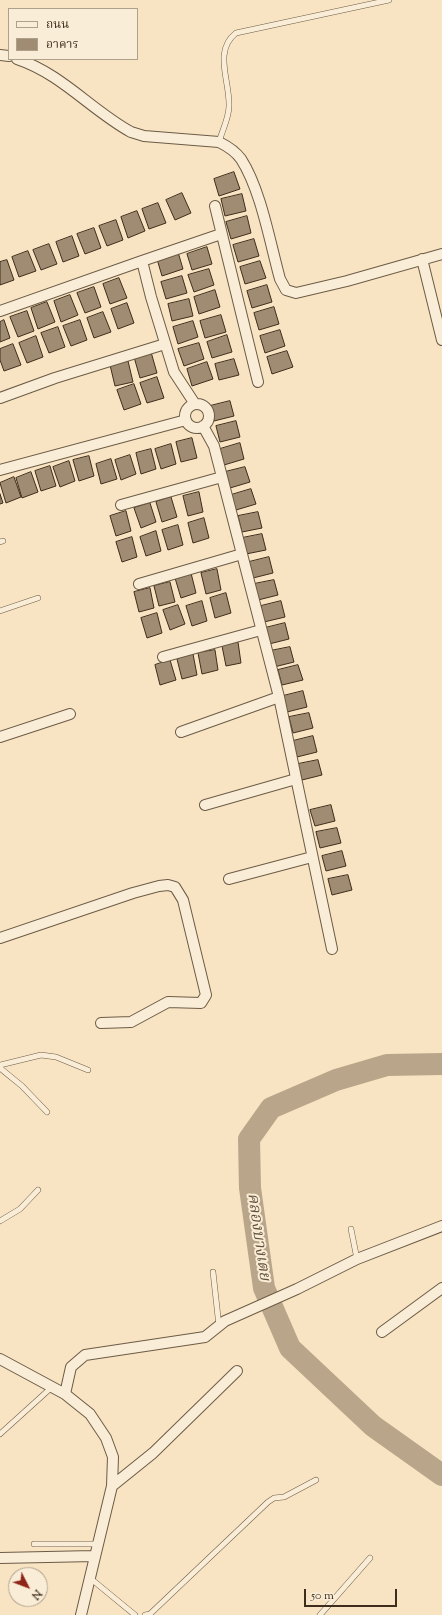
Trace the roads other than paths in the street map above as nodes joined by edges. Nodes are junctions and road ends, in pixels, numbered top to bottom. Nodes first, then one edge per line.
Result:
1 (389, 0) edge
2 (20, 60) edge
3 (219, 142) junction
4 (215, 206) dead end
5 (221, 234) junction
6 (442, 254) edge
7 (422, 259) junction
8 (142, 261) junction
9 (0, 311) edge
10 (442, 340) edge
11 (165, 344) junction
12 (258, 382) dead end
13 (0, 398) edge
14 (195, 404) junction
15 (186, 420) junction
16 (203, 426) junction
17 (0, 470) edge
18 (222, 477) junction
19 (121, 505) dead end
20 (242, 554) junction
21 (139, 584) dead end
22 (38, 598) dead end
23 (0, 611) edge
24 (261, 630) junction
25 (163, 657) dead end
26 (279, 697) junction
27 (70, 714) dead end
28 (181, 732) dead end
29 (0, 737) edge
30 (296, 779) junction
31 (205, 805) dead end
32 (312, 857) junction
33 (229, 879) dead end
34 (0, 938) edge
35 (332, 949) dead end
36 (101, 1023) dead end
37 (0, 1067) edge
38 (88, 1070) dead end
39 (46, 1112) dead end
40 (38, 1190) dead end
41 (0, 1221) edge
42 (442, 1226) edge
43 (351, 1229) dead end
44 (357, 1259) junction
45 (213, 1272) dead end
46 (442, 1288) edge
47 (219, 1326) junction
48 (382, 1332) dead end
49 (0, 1359) edge
50 (237, 1371) dead end
51 (52, 1386) junction
52 (65, 1394) junction
53 (0, 1434) edge
54 (316, 1480) dead end
55 (112, 1486) junction
56 (34, 1544) dead end
57 (97, 1544) junction
58 (94, 1556) junction
59 (0, 1558) edge
60 (370, 1558) dead end
61 (90, 1578) junction
62 (80, 1615) edge
63 (134, 1615) edge
64 (145, 1615) edge
65 (320, 1615) edge

1 - 3 lane
2 - 3 street
3 - 7 street
4 - 5 street
5 - 8 street
5 - 12 street
6 - 7 street
7 - 10 street
8 - 9 street
8 - 11 street
11 - 13 street
11 - 14 street
14 - 15 street
14 - 16 street
15 - 16 street
15 - 17 street
16 - 18 street
18 - 19 street
18 - 20 street
20 - 21 street
20 - 24 street
22 - 23 lane
24 - 25 street
24 - 26 street
26 - 28 street
26 - 30 street
27 - 29 street
30 - 31 street
30 - 32 street
32 - 33 street
32 - 35 street
34 - 36 street
37 - 38 lane
37 - 39 lane
40 - 41 lane
42 - 44 street
43 - 44 lane
44 - 47 street
45 - 47 lane
46 - 48 street
47 - 52 street
49 - 51 street
50 - 55 street
51 - 52 street
51 - 53 lane
52 - 55 street
54 - 64 lane
55 - 57 street
56 - 57 lane
57 - 58 street
58 - 59 street
58 - 61 street
60 - 65 lane
61 - 62 street
61 - 63 lane

